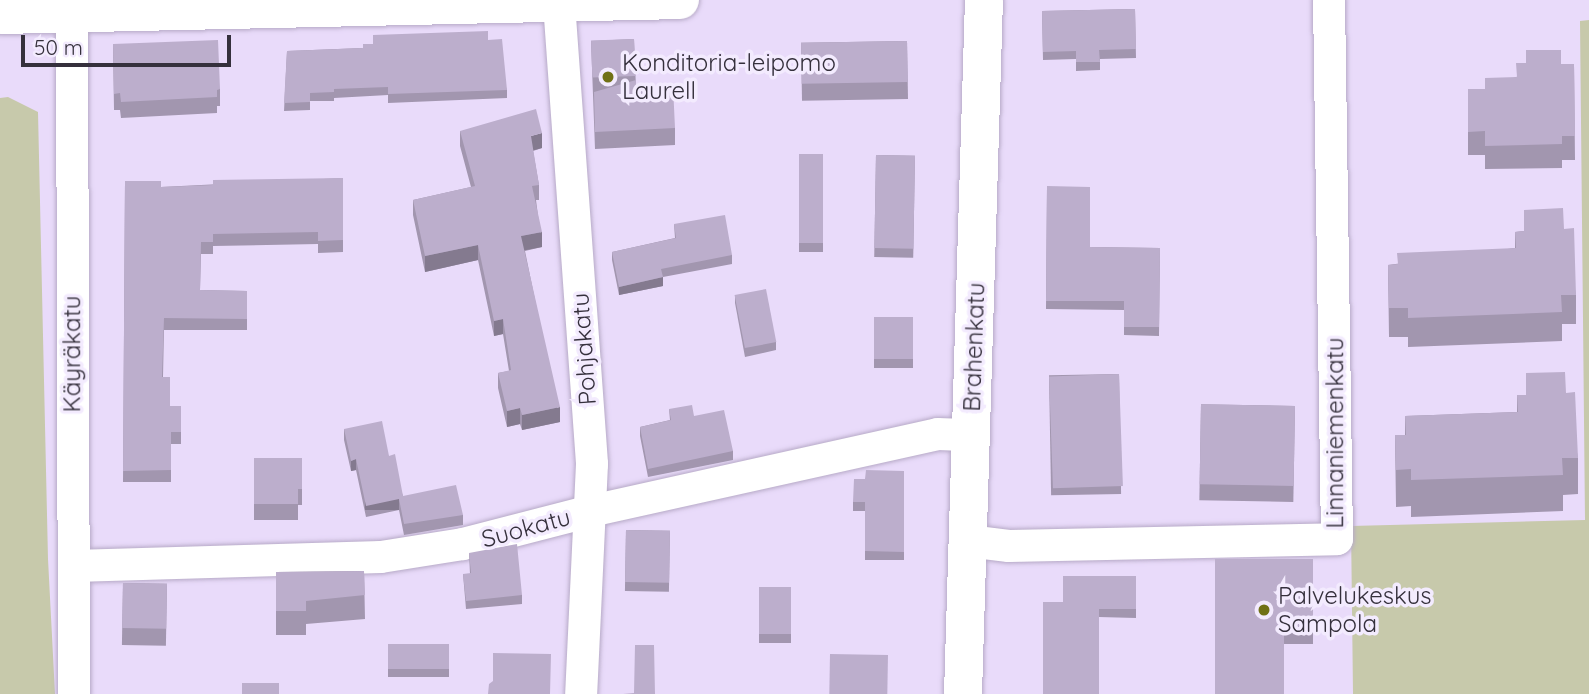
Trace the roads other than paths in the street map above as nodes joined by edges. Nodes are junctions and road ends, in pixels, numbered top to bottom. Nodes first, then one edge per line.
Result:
1 (680, 0) edge
2 (984, 0) edge
3 (1329, 0) edge
4 (559, 3) junction
5 (182, 5) edge
6 (72, 14) junction
7 (0, 15) edge
8 (971, 435) junction
9 (591, 511) junction
10 (968, 541) junction
11 (74, 566) junction
12 (74, 694) edge
13 (581, 694) edge
14 (963, 694) edge

1 - 4 main road
2 - 8 main road, Brahenkatu
3 - 10 street, Linnaniemenkatu
4 - 5 main road
4 - 9 street, Pohjakatu
5 - 6 main road
6 - 7 main road
6 - 11 street, Käyräkatu
8 - 9 street, Suokatu
8 - 10 main road, Brahenkatu
9 - 11 street, Suokatu
9 - 13 street, Pohjakatu
10 - 14 main road, Brahenkatu
11 - 12 street, Käyräkatu

